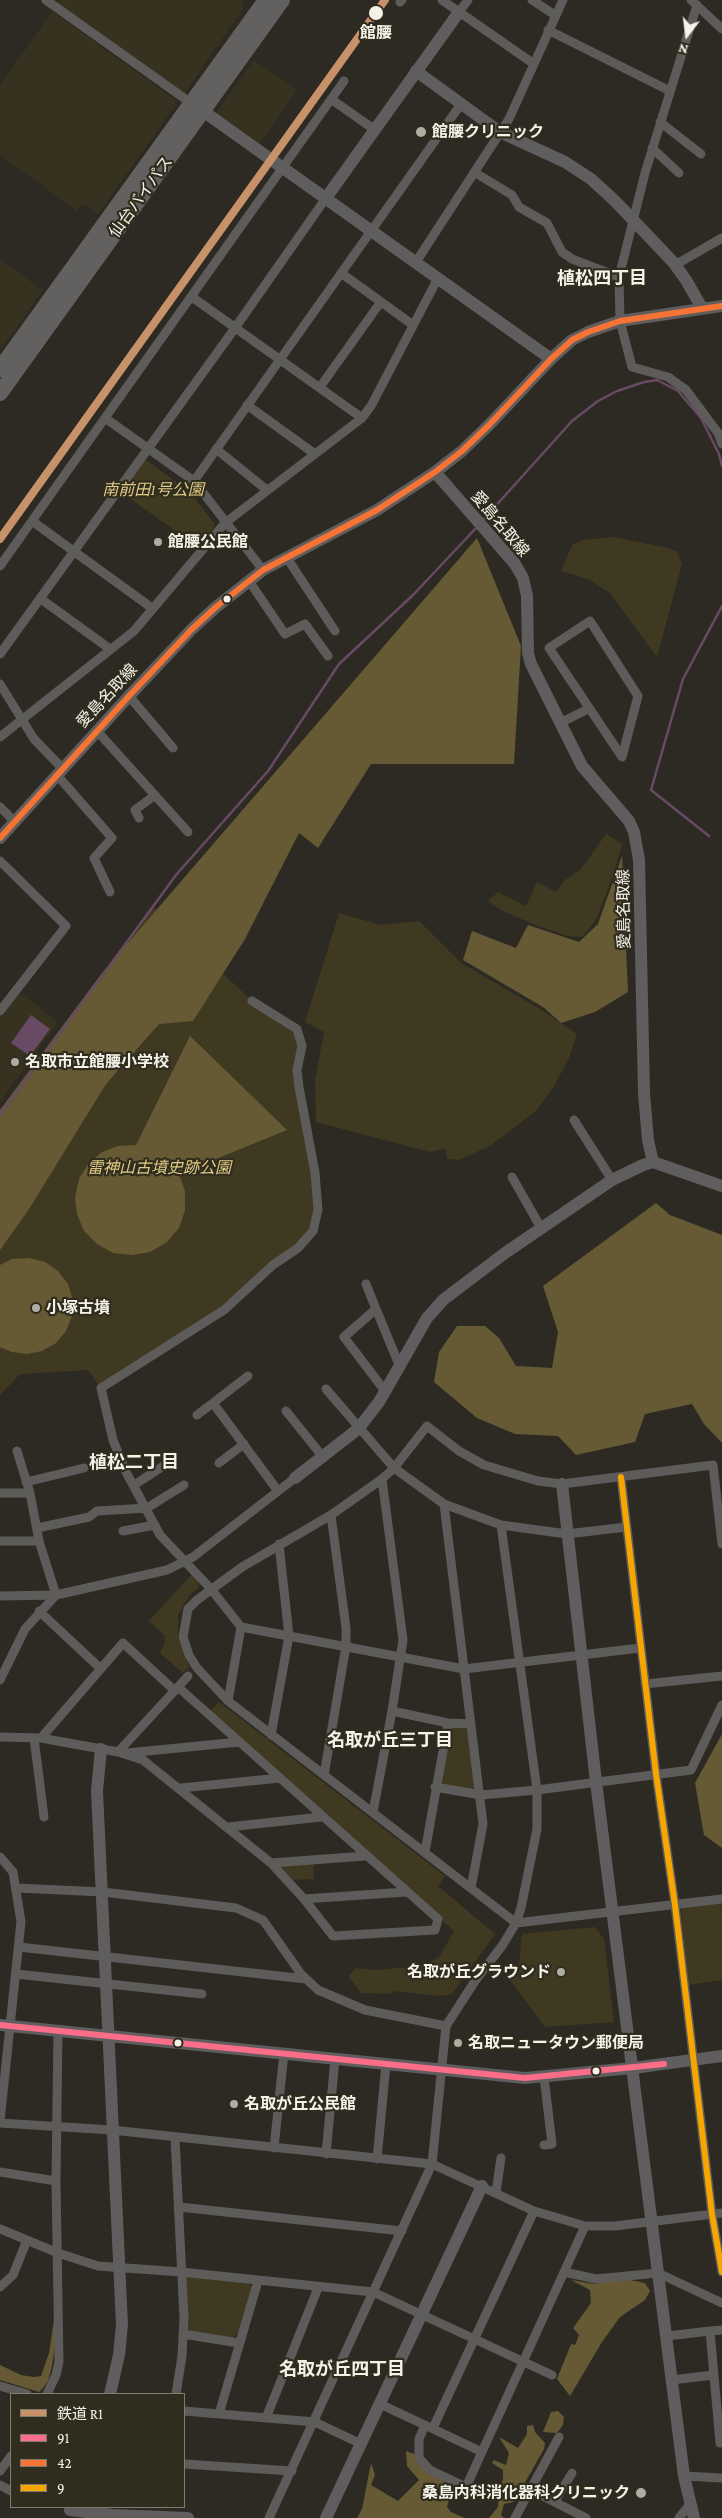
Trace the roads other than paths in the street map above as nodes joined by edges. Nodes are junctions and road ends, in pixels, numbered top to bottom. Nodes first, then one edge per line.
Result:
1 (46, 0) edge
2 (266, 0) edge
3 (282, 0) edge
4 (442, 0) edge
5 (468, 0) edge
6 (532, 0) edge
7 (563, 0) edge
8 (694, 3) edge
9 (459, 12) junction
10 (555, 16) junction
11 (722, 29) edge
12 (548, 30) junction
13 (534, 64) junction
14 (416, 71) junction
15 (344, 81) dead end
16 (670, 91) junction
17 (331, 99) junction
18 (461, 104) junction
19 (197, 107) junction
20 (660, 122) junction
21 (375, 130) junction
22 (500, 132) junction
23 (652, 148) junction
24 (701, 154) dead end
25 (283, 168) junction
26 (474, 172) junction
27 (678, 173) dead end
28 (326, 198) junction
29 (634, 220) junction
30 (370, 231) junction
31 (722, 238) edge
32 (416, 262) junction
33 (675, 265) junction
34 (341, 273) junction
35 (619, 277) junction
36 (438, 278) junction
37 (192, 297) junction
38 (380, 303) junction
39 (722, 306) edge
40 (702, 308) junction
41 (620, 321) junction
42 (413, 325) junction
43 (235, 328) junction
44 (551, 358) junction
45 (279, 359) junction
46 (0, 368) edge
47 (320, 387) junction
48 (0, 393) edge
49 (247, 405) junction
50 (105, 418) junction
51 (362, 418) junction
52 (722, 444) edge
53 (148, 449) junction
54 (216, 449) junction
55 (315, 454) junction
56 (435, 472) junction
57 (194, 481) junction
58 (267, 490) junction
59 (32, 521) junction
60 (225, 522) junction
61 (74, 552) junction
62 (287, 558) junction
63 (0, 566) edge
64 (263, 570) junction
65 (249, 581) junction
66 (41, 599) junction
67 (152, 608) junction
68 (335, 631) dead end
69 (110, 649) junction
70 (0, 654) edge
71 (328, 656) dead end
72 (0, 684) edge
73 (129, 696) junction
74 (588, 709) junction
75 (21, 720) junction
76 (560, 723) junction
77 (97, 731) junction
78 (0, 737) edge
79 (173, 748) dead end
80 (59, 772) junction
81 (154, 795) junction
82 (0, 807) edge
83 (139, 818) dead end
84 (14, 822) junction
85 (188, 832) dead end
86 (0, 838) edge
87 (0, 861) edge
88 (110, 892) dead end
89 (252, 1001) dead end
90 (0, 1010) edge
91 (574, 1120) dead end
92 (653, 1162) junction
93 (512, 1177) dead end
94 (612, 1180) junction
95 (722, 1186) edge
96 (541, 1228) junction
97 (366, 1284) dead end
98 (376, 1309) junction
99 (400, 1367) junction
100 (248, 1376) dead end
101 (326, 1390) dead end
102 (386, 1391) junction
103 (213, 1403) junction
104 (286, 1411) dead end
105 (197, 1415) dead end
106 (358, 1429) junction
107 (244, 1444) junction
108 (17, 1451) dead end
109 (322, 1457) junction
110 (219, 1463) dead end
111 (168, 1464) dead end
112 (84, 1468) dead end
113 (394, 1468) junction
114 (295, 1478) joint
115 (621, 1478) junction
116 (382, 1479) junction
117 (26, 1482) junction
118 (562, 1484) junction
119 (134, 1485) junction
120 (184, 1485) dead end
121 (278, 1491) junction
122 (0, 1493) edge
123 (30, 1493) junction
124 (444, 1504) junction
125 (147, 1508) junction
126 (331, 1514) junction
127 (155, 1524) junction
128 (501, 1525) junction
129 (626, 1527) junction
130 (37, 1528) junction
131 (123, 1531) dead end
132 (567, 1534) junction
133 (0, 1541) edge
134 (39, 1541) junction
135 (280, 1544) junction
136 (722, 1544) edge
137 (186, 1560) junction
138 (212, 1589) junction
139 (56, 1595) junction
140 (0, 1596) edge
141 (39, 1611) junction
142 (242, 1627) junction
143 (289, 1636) junction
144 (346, 1646) junction
145 (640, 1648) junction
146 (582, 1656) junction
147 (401, 1659) junction
148 (519, 1662) junction
149 (100, 1668) junction
150 (464, 1669) junction
151 (188, 1676) dead end
152 (722, 1676) edge
153 (0, 1680) edge
154 (645, 1684) junction
155 (176, 1689) junction
156 (228, 1701) junction
157 (722, 1705) edge
158 (392, 1711) junction
159 (448, 1722) junction
160 (471, 1724) junction
161 (271, 1735) junction
162 (0, 1737) edge
163 (38, 1738) junction
164 (239, 1742) junction
165 (101, 1749) junction
166 (121, 1752) junction
167 (656, 1774) junction
168 (324, 1775) junction
169 (280, 1778) junction
170 (596, 1782) junction
171 (435, 1787) junction
172 (181, 1788) junction
173 (537, 1790) junction
174 (481, 1795) junction
175 (373, 1812) junction
176 (44, 1817) dead end
177 (322, 1817) junction
178 (228, 1827) junction
179 (424, 1852) junction
180 (365, 1856) junction
181 (0, 1857) edge
182 (270, 1863) junction
183 (17, 1888) junction
184 (471, 1888) junction
185 (103, 1892) junction
186 (406, 1892) junction
187 (304, 1899) junction
188 (722, 1899) edge
189 (676, 1904) junction
190 (614, 1911) junction
191 (516, 1923) junction
192 (19, 1947) junction
193 (104, 1955) junction
194 (16, 1974) junction
195 (306, 1979) junction
196 (106, 1982) junction
197 (202, 1994) dead end
198 (5, 2026) edge
199 (446, 2026) junction
200 (58, 2031) junction
201 (109, 2035) junction
202 (284, 2053) junction
203 (722, 2056) edge
204 (335, 2059) junction
205 (695, 2060) junction
206 (386, 2064) junction
207 (633, 2068) junction
208 (441, 2069) junction
209 (544, 2077) junction
210 (0, 2122) edge
211 (57, 2126) junction
212 (112, 2130) junction
213 (175, 2138) junction
214 (544, 2145) dead end
215 (274, 2148) junction
216 (326, 2154) junction
217 (501, 2158) dead end
218 (377, 2159) junction
219 (432, 2164) junction
220 (0, 2172) edge
221 (56, 2181) junction
222 (482, 2186) junction
223 (496, 2192) junction
224 (179, 2207) junction
225 (534, 2210) junction
226 (722, 2213) edge
227 (712, 2214) junction
228 (652, 2221) junction
229 (585, 2226) junction
230 (0, 2229) edge
231 (402, 2231) junction
232 (27, 2240) junction
233 (58, 2253) junction
234 (119, 2266) junction
235 (181, 2272) junction
236 (564, 2272) junction
237 (722, 2272) edge
238 (658, 2273) junction
239 (258, 2281) junction
240 (0, 2287) edge
241 (318, 2288) junction
242 (373, 2292) junction
243 (722, 2303) edge
244 (422, 2314) junction
245 (722, 2330) edge
246 (710, 2331) junction
247 (183, 2334) junction
248 (667, 2336) junction
249 (474, 2338) junction
250 (239, 2343) junction
251 (524, 2362) junction
252 (552, 2375) dead end
253 (714, 2375) junction
254 (672, 2380) junction
255 (0, 2386) edge
256 (24, 2393) edge
257 (47, 2393) edge
258 (110, 2393) edge
259 (176, 2393) edge
260 (380, 2404) junction
261 (185, 2411) edge
262 (219, 2414) junction
263 (266, 2418) junction
264 (315, 2422) junction
265 (429, 2426) junction
266 (559, 2437) dead end
267 (722, 2443) edge
268 (361, 2444) junction
269 (480, 2451) junction
270 (10, 2457) edge
271 (185, 2464) edge
272 (0, 2471) edge
273 (292, 2471) junction
274 (572, 2474) dead end
275 (684, 2476) junction
276 (722, 2478) edge
277 (531, 2490) junction
278 (555, 2501) junction
279 (690, 2504) junction
280 (67, 2510) edge
281 (135, 2513) edge
282 (188, 2518) edge
283 (269, 2518) edge
284 (326, 2518) edge
285 (515, 2518) edge
286 (586, 2518) edge
287 (679, 2518) edge
288 (694, 2518) edge

1 - 19 street
2 - 19 highway, 仙台バイパス
3 - 19 highway, 仙台バイパス
4 - 9 street
5 - 9 street
6 - 10 street
7 - 10 street
8 - 11 street
8 - 16 street
9 - 13 street
9 - 14 street
10 - 12 street
12 - 13 street
12 - 16 street
13 - 22 street
14 - 18 street
14 - 21 street
15 - 17 street
16 - 20 street
17 - 21 street
17 - 25 street
18 - 22 street
18 - 30 street
19 - 25 street
19 - 46 highway, 仙台バイパス
19 - 48 highway, 仙台バイパス
20 - 23 street
20 - 24 street
21 - 28 street
22 - 26 street
22 - 29 street
23 - 27 street
23 - 29 street
25 - 28 street
25 - 37 street
26 - 32 street
26 - 35 street
28 - 30 street
28 - 43 street
29 - 33 street
29 - 35 street
30 - 32 street
30 - 34 street
31 - 33 street
32 - 36 street
33 - 40 street
34 - 38 street
34 - 45 street
35 - 41 street
36 - 42 street
36 - 44 street
37 - 43 street
37 - 50 street
38 - 42 street
38 - 47 street
39 - 40 street
40 - 41 street
41 - 44 street
41 - 52 street
42 - 51 street
43 - 45 street
43 - 53 street
44 - 56 street
45 - 47 street
45 - 49 street
47 - 51 street
49 - 54 street
49 - 55 street
50 - 53 street
50 - 59 street
51 - 55 street
53 - 57 street
53 - 61 street
54 - 57 street
54 - 58 street
55 - 58 street
56 - 62 street, 愛島名取線
56 - 76 street, 愛島名取線
57 - 60 street
58 - 60 street
59 - 61 street
59 - 63 street
60 - 64 street
60 - 67 street
61 - 66 street
61 - 67 street
62 - 64 street, 愛島名取線
62 - 68 street
64 - 65 street, 愛島名取線
65 - 71 street
65 - 73 street, 愛島名取線
66 - 69 street
66 - 70 street
67 - 69 street
69 - 75 street
72 - 75 street
73 - 77 street, 愛島名取線
73 - 79 street
74 - 74 street
74 - 76 street
75 - 78 street
75 - 80 street
76 - 92 street, 愛島名取線
77 - 80 street, 愛島名取線
77 - 81 street
80 - 84 street, 愛島名取線
80 - 88 street
81 - 83 street
81 - 85 street
82 - 84 street
84 - 86 street, 愛島名取線
87 - 90 street
89 - 119 street
91 - 94 street
92 - 94 street
92 - 95 street
93 - 96 street
94 - 96 street
96 - 99 street
97 - 98 street
98 - 99 street
98 - 102 street
99 - 102 street
100 - 103 street
101 - 106 street
102 - 106 street
103 - 105 street
103 - 107 street
104 - 109 street
106 - 109 street
106 - 113 street
107 - 110 street
107 - 121 street
108 - 117 street
109 - 114 street
111 - 119 street
112 - 117 street
113 - 116 street
113 - 118 street
113 - 124 street
114 - 121 street
115 - 118 street
115 - 129 street
115 - 136 street
116 - 126 street
116 - 147 street
117 - 123 street
118 - 132 street
119 - 125 street
120 - 125 street
121 - 137 street
122 - 123 street
123 - 130 street
124 - 128 street
124 - 150 street
125 - 127 street
125 - 130 street
126 - 135 street
126 - 144 street
127 - 131 street
127 - 137 street
128 - 132 street
128 - 148 street
129 - 132 street
129 - 145 street
130 - 134 street
132 - 146 street
133 - 134 street
134 - 139 street
135 - 138 street
135 - 143 street
137 - 138 street
137 - 139 street
138 - 142 street
138 - 156 street
139 - 140 street
139 - 141 street
141 - 149 street
141 - 153 street
142 - 143 street
142 - 156 street
143 - 144 street
143 - 161 street
144 - 147 street
144 - 168 street
145 - 146 street
145 - 154 street
146 - 148 street
146 - 170 street
147 - 150 street
147 - 158 street
148 - 150 street
148 - 173 street
149 - 155 street
149 - 163 street
150 - 160 street
151 - 155 street
152 - 154 street
154 - 167 street
155 - 164 street
155 - 166 street
156 - 161 street
157 - 167 street
158 - 159 street
158 - 175 street
159 - 160 street
159 - 171 street
160 - 174 street
161 - 168 street
162 - 163 street
163 - 165 street
163 - 176 street
164 - 166 street
164 - 169 street
165 - 166 street
165 - 185 street
166 - 172 street
167 - 170 street
167 - 189 street
168 - 175 street
169 - 172 street
169 - 177 street
170 - 173 street
170 - 190 street
171 - 174 street
171 - 179 street
172 - 178 street
173 - 174 street
173 - 191 street
174 - 184 street
175 - 179 street
177 - 178 street
177 - 180 street
178 - 182 street
179 - 184 street
180 - 182 street
180 - 186 street
181 - 183 street
182 - 187 street
183 - 185 street
183 - 192 street
184 - 191 street
185 - 193 street
185 - 195 street
186 - 187 street
186 - 187 street
188 - 189 street
189 - 190 street
189 - 205 street
190 - 191 street
190 - 207 street
191 - 199 street
192 - 193 street
192 - 194 street
193 - 195 street
193 - 196 street
194 - 196 street
194 - 198 street
195 - 199 street
196 - 197 street
196 - 201 street
198 - 200 street
198 - 210 street
199 - 208 street
200 - 201 street
200 - 211 street
201 - 202 street
201 - 212 street
202 - 204 street
202 - 215 street
203 - 205 street
204 - 206 street
204 - 216 street
205 - 207 street
205 - 227 street
206 - 208 street
206 - 218 street
207 - 209 street
207 - 228 street
208 - 209 street
208 - 219 street
209 - 214 street
210 - 211 street
211 - 212 street
211 - 221 street
212 - 213 street
212 - 234 street
213 - 215 street
213 - 224 street
215 - 216 street
216 - 218 street
217 - 223 street
218 - 219 street
219 - 222 street
219 - 231 street
220 - 221 street
221 - 233 street
222 - 223 street
222 - 244 street
223 - 225 street
224 - 231 street
224 - 235 street
225 - 229 street
225 - 249 street
226 - 227 street
227 - 228 street
227 - 237 street
228 - 229 street
228 - 238 street
229 - 236 street
230 - 232 street
231 - 242 street
232 - 233 street
232 - 240 street
233 - 234 street
233 - 257 street
234 - 235 street
234 - 258 street
235 - 239 street
235 - 247 street
236 - 238 street
236 - 251 street
238 - 243 street
238 - 248 street
239 - 241 street
239 - 250 street
241 - 242 street
241 - 263 street
242 - 244 street
242 - 264 street
244 - 249 street
244 - 260 street
245 - 246 street
246 - 248 street
246 - 253 street
247 - 250 street
247 - 259 street
248 - 254 street
249 - 251 street
249 - 265 street
250 - 262 street
251 - 252 street
251 - 269 street
253 - 254 street
253 - 267 street
254 - 275 street
255 - 256 street
260 - 265 street
260 - 268 street
261 - 262 street
262 - 263 street
263 - 264 street
264 - 268 street
264 - 273 street
265 - 269 street
265 - 269 street
266 - 277 street
268 - 284 street
270 - 272 street
271 - 273 street
273 - 283 street
274 - 278 street
275 - 276 street
275 - 279 street
277 - 278 street
277 - 285 street
278 - 286 street
279 - 287 street
279 - 288 street
280 - 281 street
281 - 282 street

